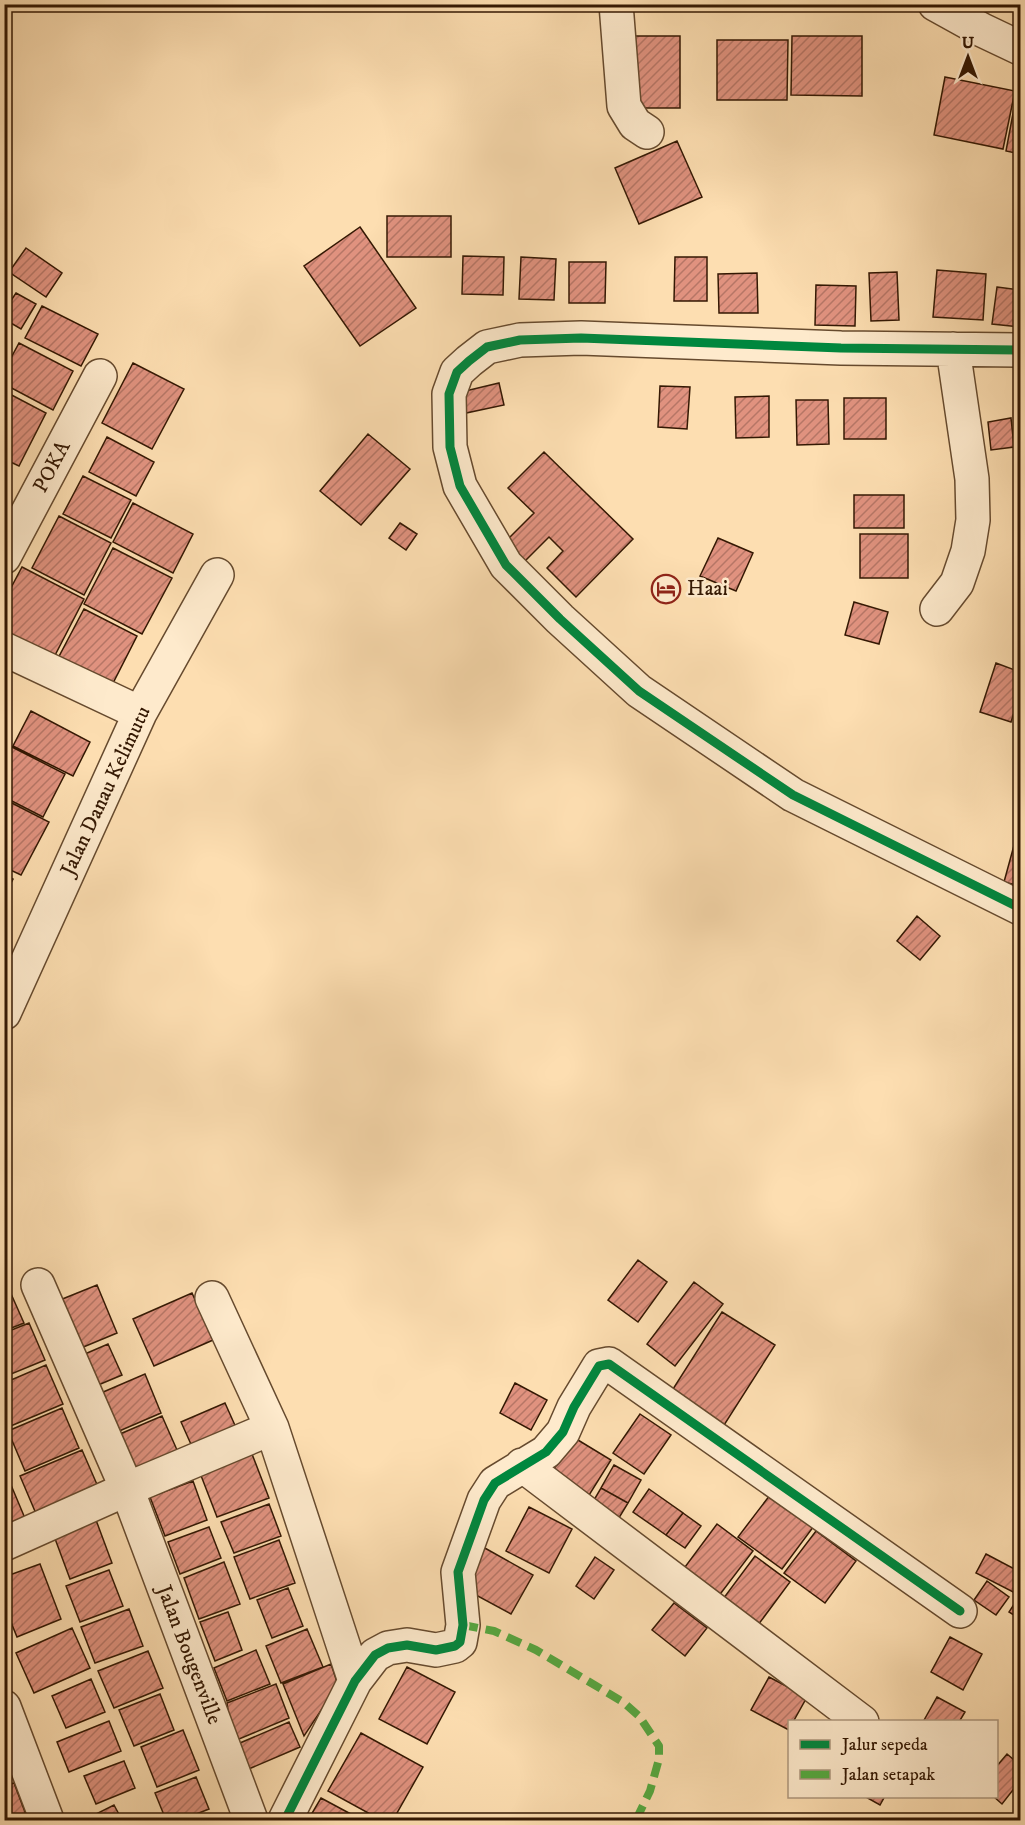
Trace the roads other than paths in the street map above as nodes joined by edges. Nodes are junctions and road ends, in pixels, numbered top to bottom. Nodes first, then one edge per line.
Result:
1 (616, 4) edge
2 (935, 4) edge
3 (1020, 48) edge
4 (647, 132) dead end
5 (953, 349) junction
6 (1020, 350) edge
7 (100, 376) dead end
8 (4, 557) edge
9 (217, 575) dead end
10 (937, 609) dead end
11 (4, 649) edge
12 (140, 713) junction
13 (1020, 908) edge
14 (4, 1013) edge
15 (38, 1285) dead end
16 (212, 1298) dead end
17 (272, 1428) junction
18 (522, 1465) junction
19 (127, 1489) junction
20 (4, 1544) edge
21 (960, 1611) dead end
22 (355, 1681) junction
23 (6, 1718) edge
24 (859, 1720) edge
25 (47, 1821) edge
26 (251, 1821) edge
27 (285, 1821) edge

1 - 4 street
2 - 3 street
5 - 6 street
5 - 10 street
5 - 13 street
7 - 8 street, POKA
9 - 12 street, Jalan Danau Kelimutu
11 - 12 street
12 - 14 street, Jalan Danau Kelimutu
15 - 19 street, Jalan Bougenville
16 - 17 street
17 - 19 street
17 - 22 street
18 - 21 street
18 - 22 street
18 - 24 street
19 - 20 street
19 - 26 street, Jalan Bougenville
22 - 27 street
23 - 25 street

